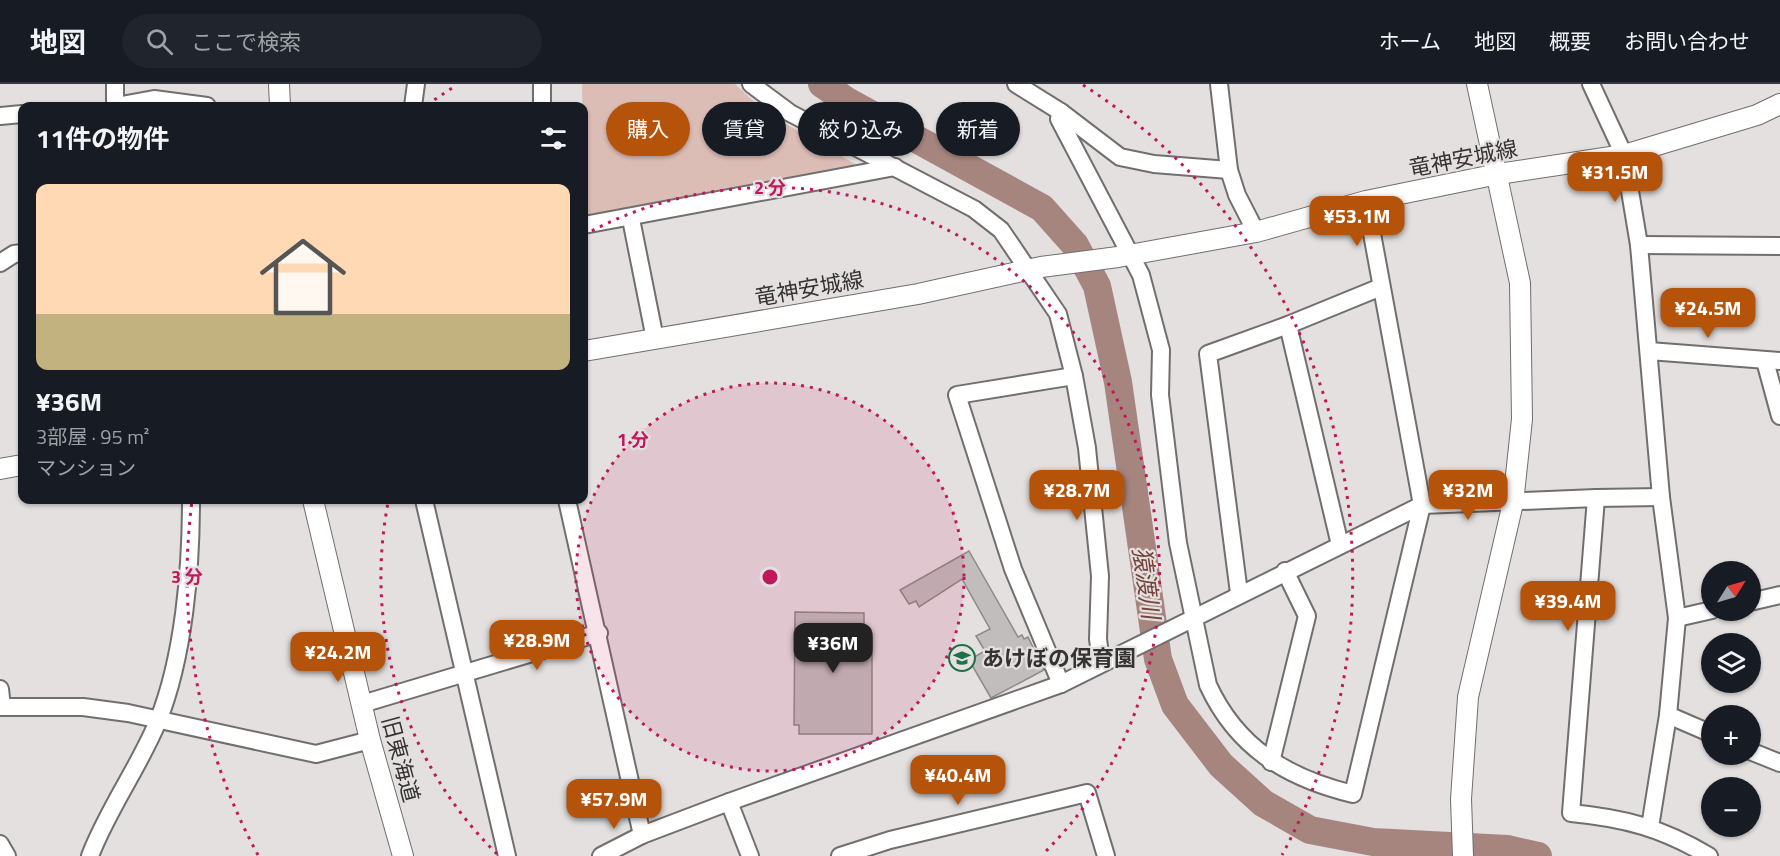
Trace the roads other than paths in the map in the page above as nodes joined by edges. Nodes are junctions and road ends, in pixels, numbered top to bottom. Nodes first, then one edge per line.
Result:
1 (115, 84) edge
2 (279, 84) edge
3 (416, 84) edge
4 (543, 84) edge
5 (751, 84) edge
6 (1016, 84) edge
7 (1219, 84) edge
8 (1477, 84) edge
9 (1591, 84) edge
10 (115, 102) edge
11 (137, 102) edge
12 (177, 102) edge
13 (280, 102) edge
14 (414, 102) edge
15 (542, 102) edge
16 (1780, 104) edge
17 (1061, 112) junction
18 (18, 114) edge
19 (0, 116) edge
20 (1624, 155) junction
21 (895, 167) junction
22 (1229, 170) junction
23 (1498, 174) junction
24 (1366, 201) junction
25 (631, 219) junction
26 (588, 224) edge
27 (1256, 232) junction
28 (1639, 245) junction
29 (1780, 246) edge
30 (18, 254) edge
31 (1123, 255) junction
32 (0, 263) edge
33 (1034, 269) junction
34 (1381, 287) junction
35 (1288, 325) junction
36 (655, 339) junction
37 (588, 350) edge
38 (1649, 351) junction
39 (1773, 361) edge
40 (1074, 376) junction
41 (1780, 417) edge
42 (18, 466) edge
43 (0, 469) edge
44 (1661, 497) junction
45 (1596, 498) junction
46 (1513, 503) junction
47 (191, 504) edge
48 (314, 504) edge
49 (425, 504) edge
50 (568, 504) edge
51 (1422, 505) junction
52 (1340, 545) junction
53 (1285, 571) junction
54 (1239, 593) junction
55 (1780, 595) edge
56 (1761, 599) edge
57 (1701, 613) edge
58 (1189, 618) junction
59 (1677, 618) junction
60 (599, 633) junction
61 (1108, 658) junction
62 (466, 675) junction
63 (1060, 684) junction
64 (0, 689) edge
65 (362, 704) junction
66 (1, 707) edge
67 (1668, 715) junction
68 (158, 721) junction
69 (1701, 729) edge
70 (370, 740) junction
71 (1761, 756) edge
72 (1271, 762) junction
73 (1780, 764) edge
74 (729, 802) junction
75 (1650, 827) junction
76 (642, 835) junction
77 (0, 844) edge
78 (93, 855) edge
79 (8, 856) edge
80 (403, 856) edge
81 (507, 856) edge
82 (601, 856) edge
83 (750, 856) edge
84 (840, 856) edge
85 (1106, 856) edge
86 (1463, 856) edge
87 (1709, 856) edge

1 - 10 street
2 - 13 street
3 - 14 street
4 - 15 street
5 - 21 street
6 - 17 street
7 - 22 street
8 - 23 street
9 - 20 street
11 - 12 street
16 - 20 street, 竜神安城線
17 - 22 street
17 - 31 street
18 - 19 street
20 - 23 street, 竜神安城線
20 - 28 street
21 - 25 street
21 - 33 street
22 - 27 street
23 - 24 street, 竜神安城線
23 - 46 street
24 - 27 street, 竜神安城線
24 - 34 street
25 - 26 street
25 - 36 street
27 - 31 street, 竜神安城線
28 - 29 street
28 - 38 street
30 - 32 street
31 - 33 street, 竜神安城線
31 - 58 street
33 - 36 street, 竜神安城線
33 - 40 street
34 - 35 street
34 - 51 street
35 - 52 street
35 - 54 street
36 - 37 street, 竜神安城線
38 - 39 street
38 - 44 street
39 - 41 street
40 - 61 street
40 - 63 street
42 - 43 street
44 - 45 street
44 - 59 street
45 - 46 street
45 - 75 street
46 - 51 street
46 - 86 street
47 - 68 street
48 - 65 street, 旧東海道
49 - 62 street
50 - 60 street
51 - 52 street
51 - 72 street
52 - 53 street
53 - 54 street
53 - 72 street
54 - 58 street
55 - 56 street
57 - 59 street
58 - 61 street
58 - 72 street
59 - 67 street
60 - 62 street
60 - 76 street
61 - 63 street
62 - 65 street
62 - 81 street
63 - 74 street
64 - 66 street
65 - 70 street, 旧東海道
66 - 68 street
67 - 69 street
67 - 75 street
68 - 70 street
68 - 78 street
70 - 80 street, 旧東海道
71 - 73 street
74 - 76 street
74 - 83 street
75 - 87 street
76 - 82 street
77 - 79 street
84 - 85 street

